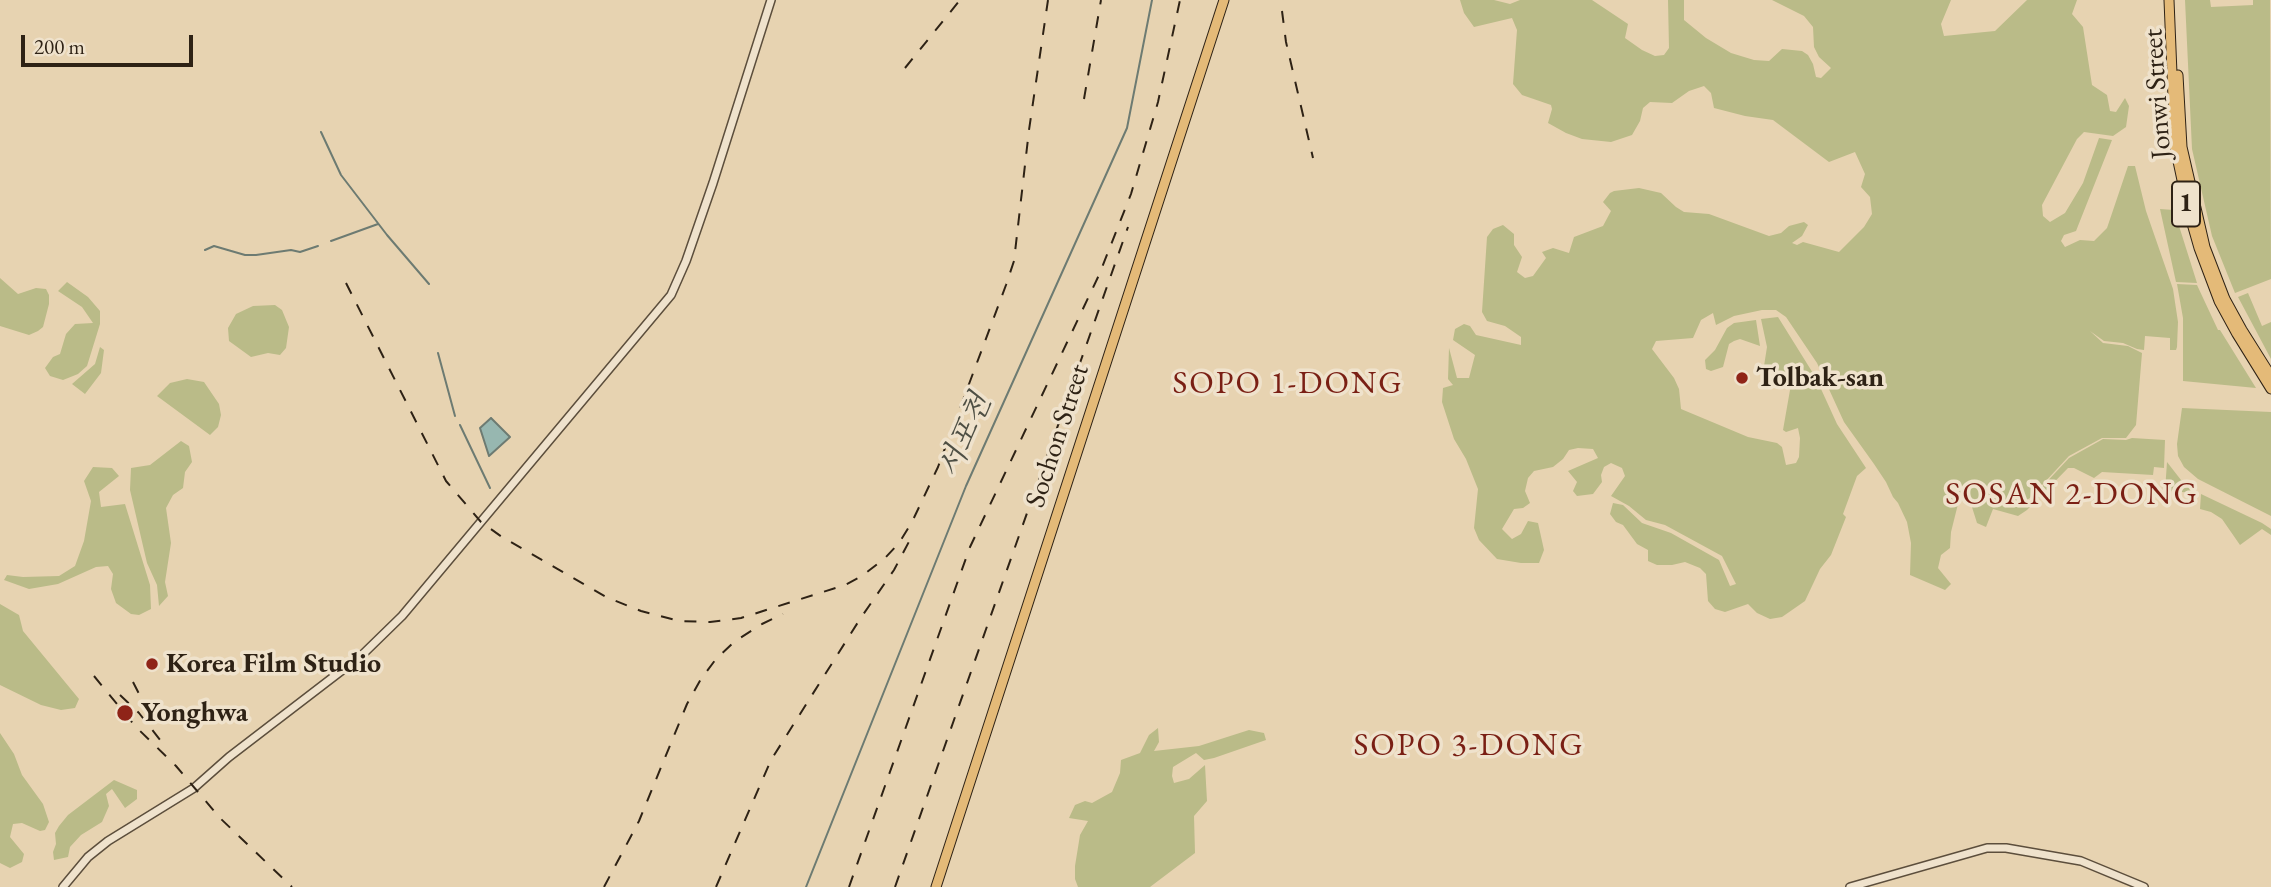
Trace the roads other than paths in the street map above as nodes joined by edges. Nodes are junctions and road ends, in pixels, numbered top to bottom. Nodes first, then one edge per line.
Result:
1 (771, 0) edge
2 (1224, 0) edge
3 (2172, 0) edge
4 (2271, 376) edge
5 (2271, 389) edge
6 (63, 887) edge
7 (936, 887) edge
8 (1850, 887) edge
9 (2144, 887) edge

1 - 6 street
2 - 7 main road, Sochon Street
3 - 4 main road, Jonwi Street / 1
3 - 5 main road, Jonwi Street / 1
8 - 9 street

